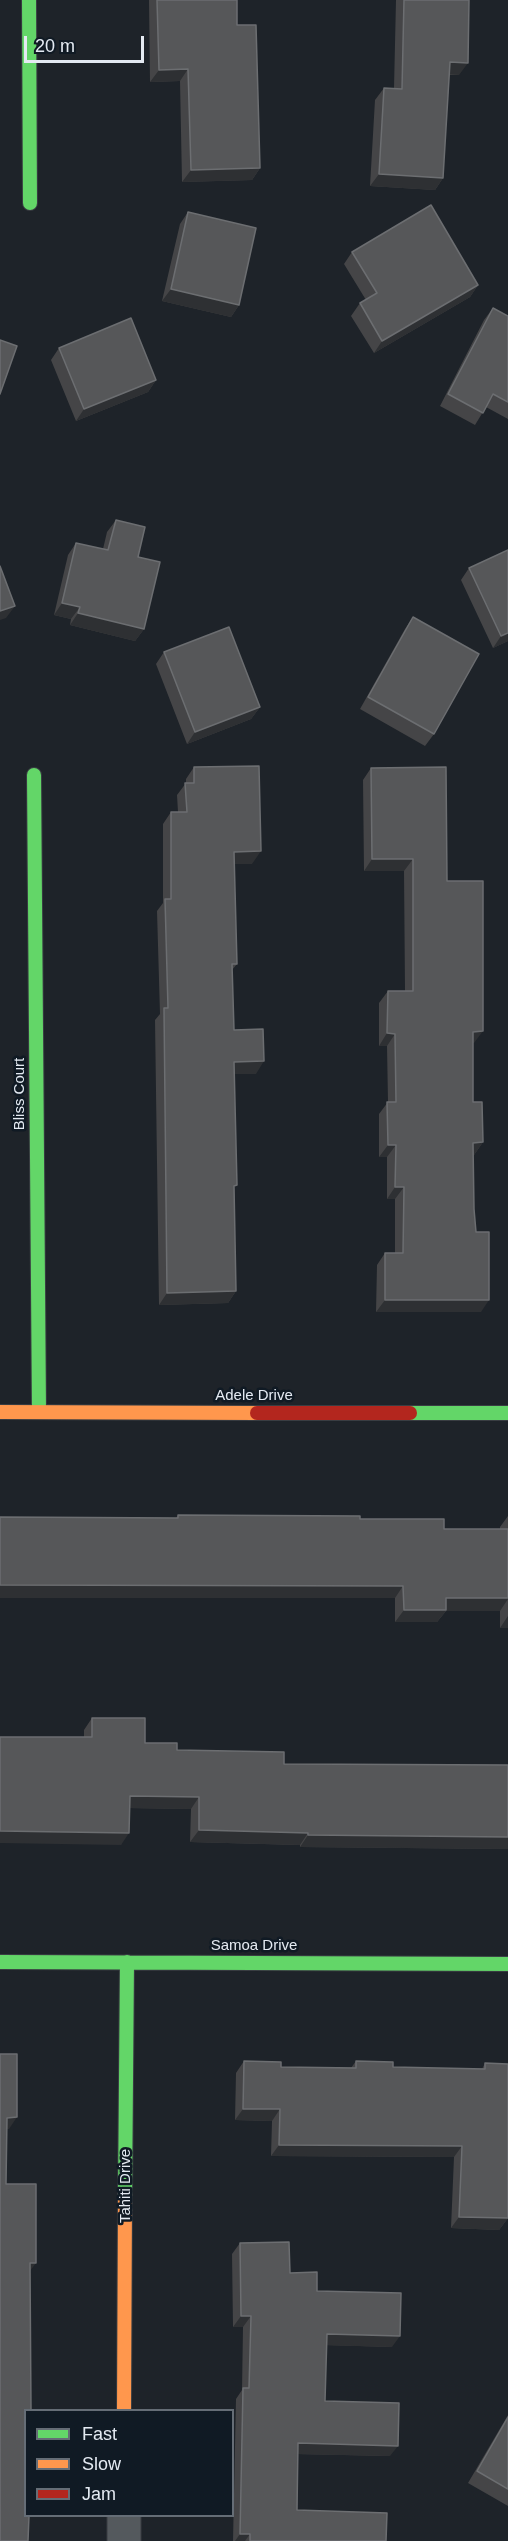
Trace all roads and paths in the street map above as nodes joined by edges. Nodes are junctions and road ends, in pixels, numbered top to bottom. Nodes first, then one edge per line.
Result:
1 (29, 0) edge
2 (30, 203) dead end
3 (34, 775) dead end
4 (0, 1412) edge
5 (39, 1412) junction
6 (508, 1413) edge
7 (0, 1962) edge
8 (127, 1962) junction
9 (508, 1964) edge
10 (124, 2409) edge
11 (124, 2517) edge
12 (123, 2541) edge

1 - 2 street
3 - 5 street, Bliss Court
4 - 5 street, Adele Drive
5 - 6 street, Adele Drive
7 - 8 street, Samoa Drive
8 - 9 street, Samoa Drive
8 - 10 street, Tahiti Drive
11 - 12 street

